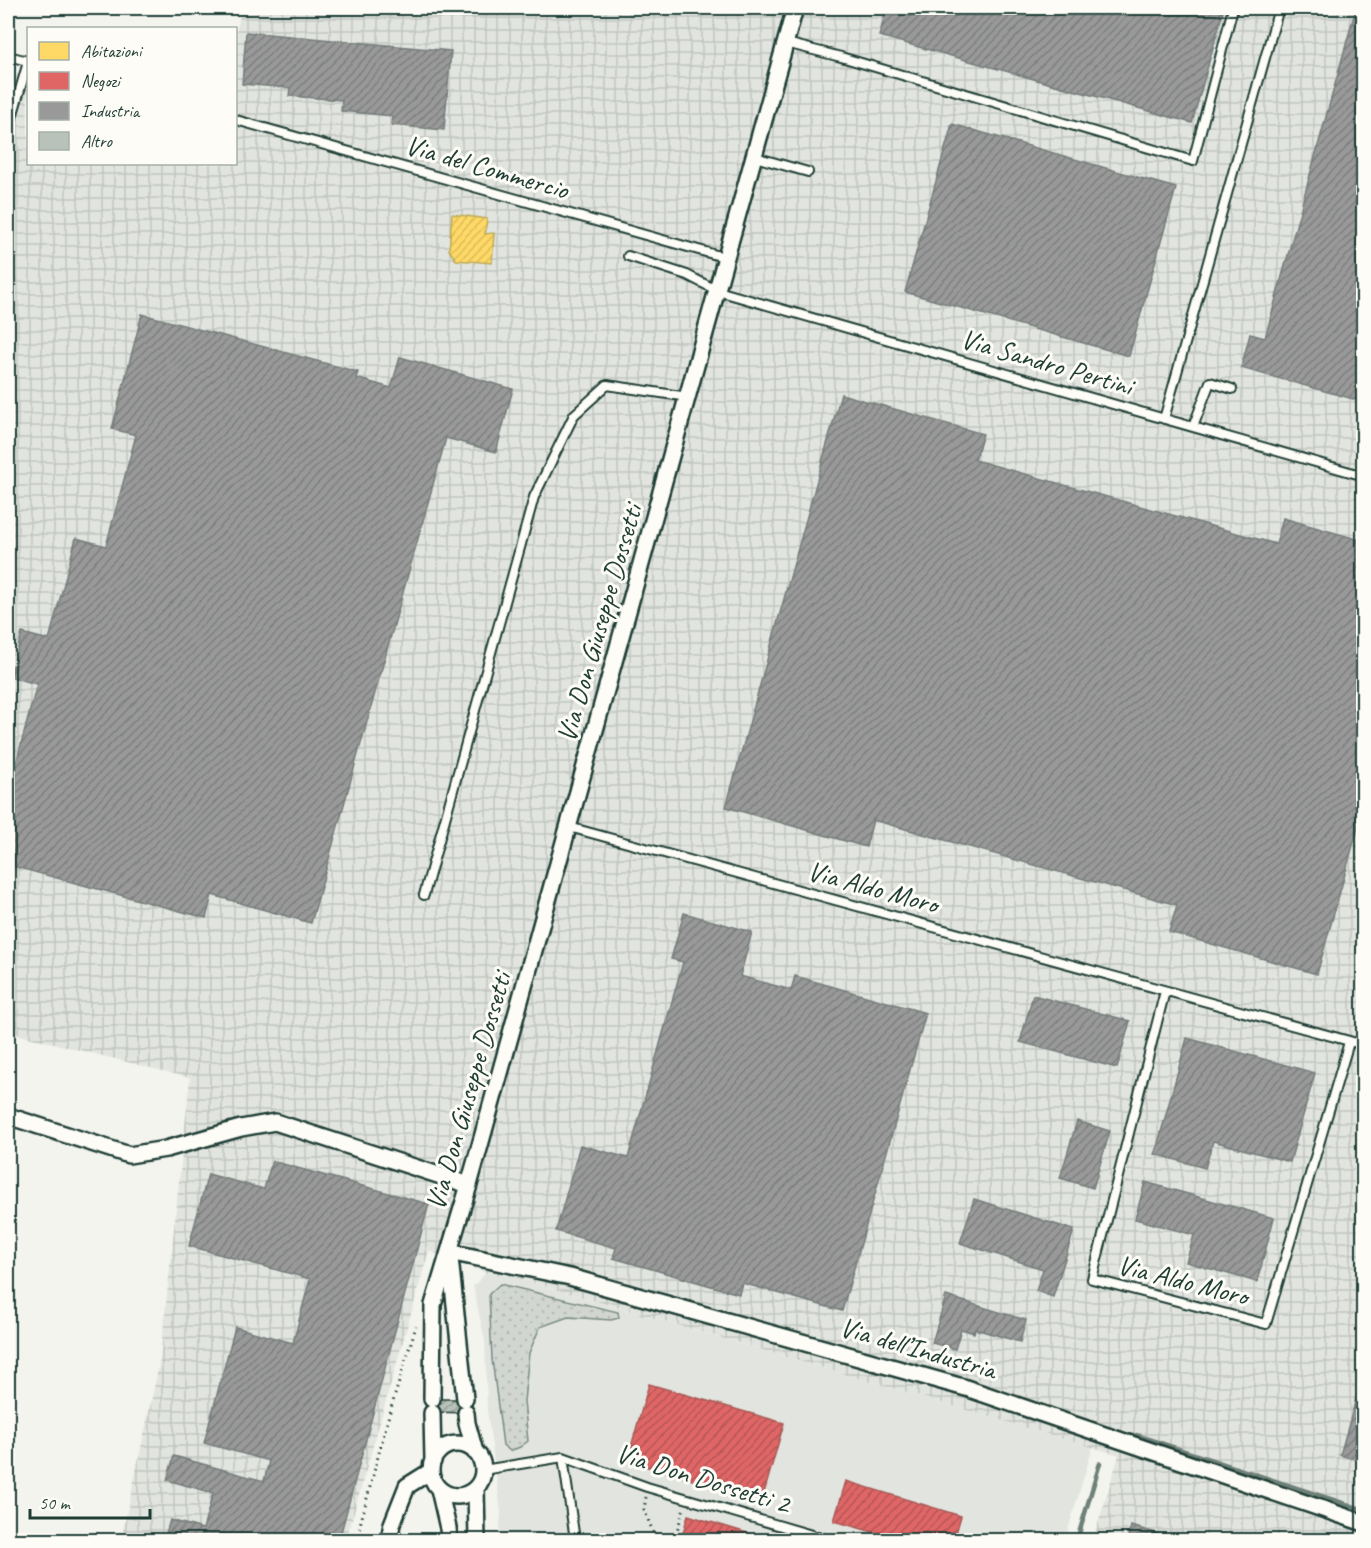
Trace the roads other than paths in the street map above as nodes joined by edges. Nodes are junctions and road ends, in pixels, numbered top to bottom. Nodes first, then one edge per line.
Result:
1 (795, 8) edge
2 (1233, 8) edge
3 (1279, 8) edge
4 (786, 43) junction
5 (8, 56) edge
6 (27, 62) edge
7 (27, 65) edge
8 (237, 120) edge
9 (8, 129) edge
10 (754, 157) junction
11 (808, 172) dead end
12 (628, 256) dead end
13 (727, 258) junction
14 (718, 291) junction
15 (1232, 389) dead end
16 (688, 397) junction
17 (1164, 418) junction
18 (1193, 427) junction
19 (1364, 476) edge
20 (569, 827) junction
21 (424, 896) dead end
22 (1165, 991) junction
23 (1349, 1042) junction
24 (1364, 1046) edge
25 (8, 1116) edge
26 (469, 1185) junction
27 (449, 1252) junction
28 (475, 1452) junction
29 (563, 1457) junction
30 (432, 1466) junction
31 (483, 1470) junction
32 (476, 1488) junction
33 (439, 1489) junction
34 (1364, 1522) edge
35 (389, 1540) edge
36 (449, 1540) edge
37 (477, 1540) edge
38 (575, 1540) edge
39 (830, 1540) edge

1 - 4 street, Via Don Giuseppe Dossetti
2 - 4 lane
3 - 17 lane
4 - 10 street, Via Don Giuseppe Dossetti
5 - 6 lane
7 - 9 lane
8 - 13 lane, Via del Commercio
10 - 11 lane
10 - 13 street, Via Don Giuseppe Dossetti
12 - 14 lane, Via Sandro Pertini
13 - 14 street, Via Don Giuseppe Dossetti
14 - 16 street, Via Don Giuseppe Dossetti
14 - 17 lane, Via Sandro Pertini
15 - 18 lane
16 - 20 street, Via Don Giuseppe Dossetti
16 - 21 lane
17 - 18 lane, Via Sandro Pertini
18 - 19 lane, Via Sandro Pertini
20 - 22 lane, Via Aldo Moro
20 - 26 street, Via Don Giuseppe Dossetti
22 - 23 lane, Via Aldo Moro
22 - 23 lane, Via Aldo Moro
23 - 24 lane, Via Aldo Moro
25 - 26 street
26 - 27 street, Via Don Giuseppe Dossetti
27 - 28 street, Via Don Giuseppe Dossetti
27 - 30 street, Via Don Giuseppe Dossetti
27 - 34 street, Via dell’Industria
28 - 30 street
28 - 31 street, Via Don Giuseppe Dossetti
29 - 31 lane, Via Don Dossetti 2
29 - 38 lane
29 - 39 lane, Via Don Dossetti 2
30 - 33 street, Via Don Giuseppe Dossetti
30 - 35 street
31 - 32 street
32 - 33 street
32 - 37 street
33 - 36 street, Via Don Giuseppe Dossetti

